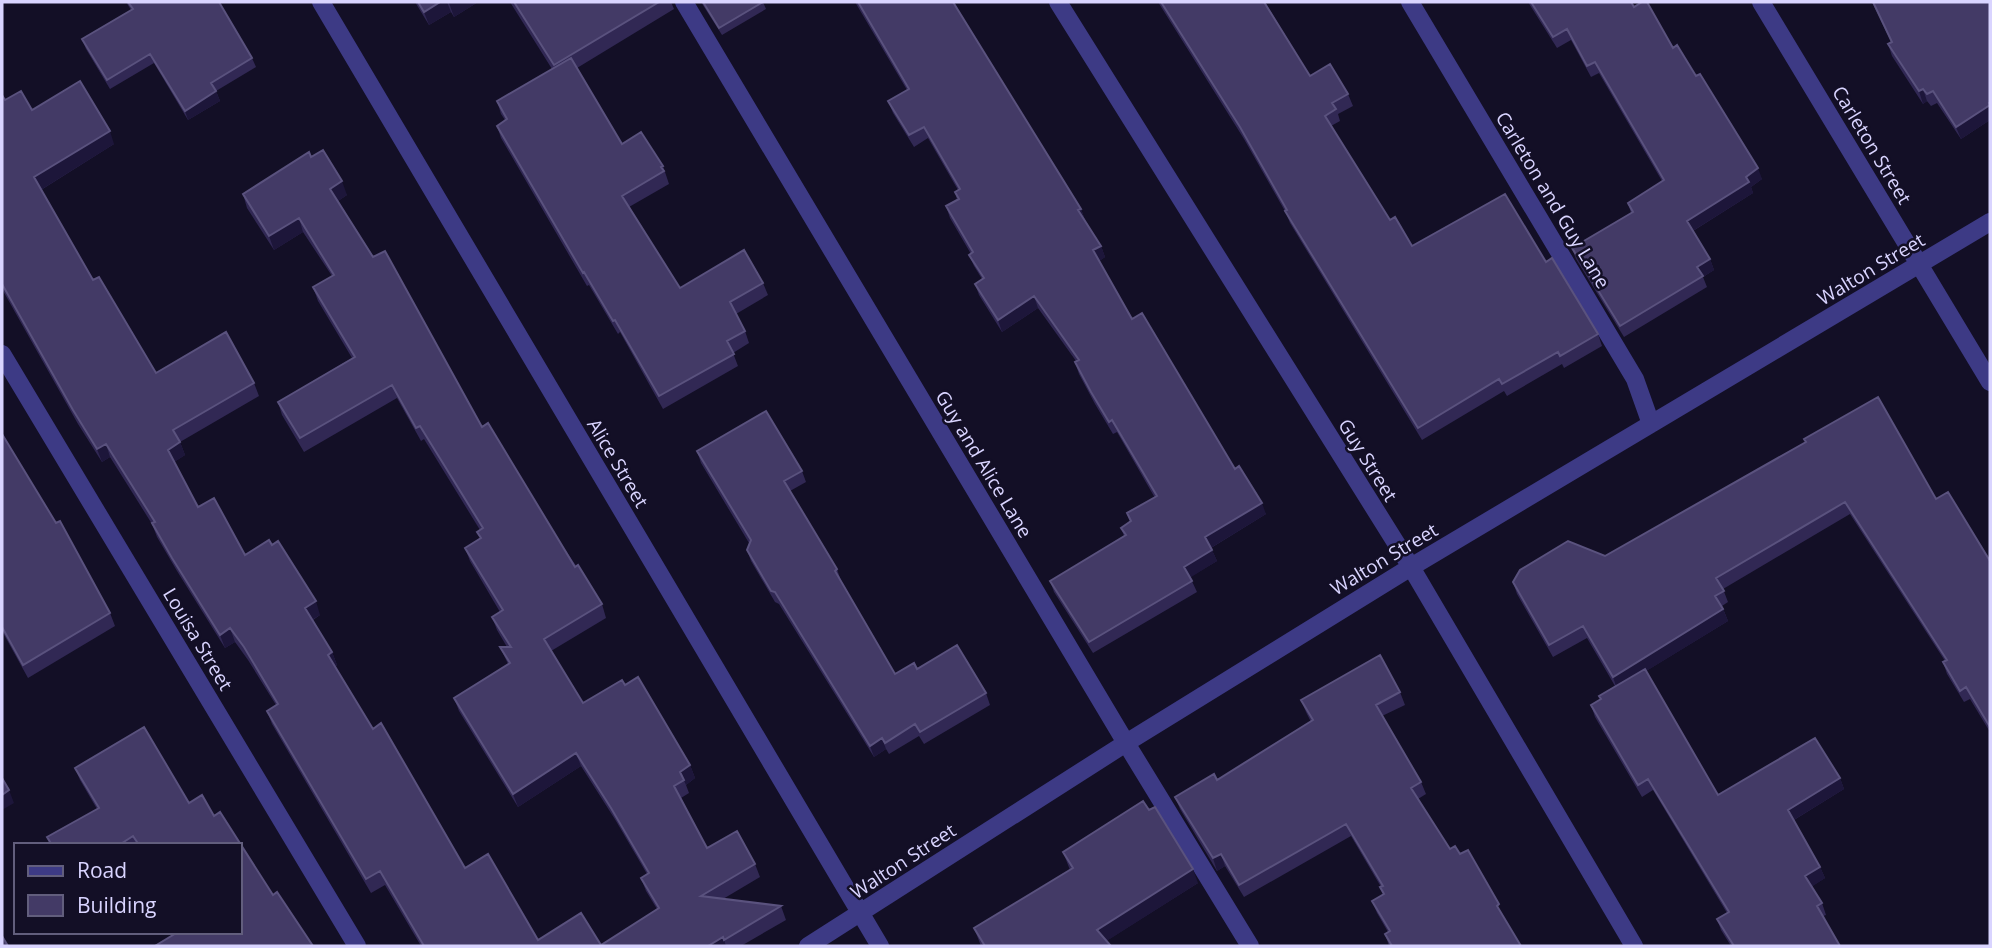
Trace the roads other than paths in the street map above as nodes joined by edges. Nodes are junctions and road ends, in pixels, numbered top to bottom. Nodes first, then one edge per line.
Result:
1 (321, 2) edge
2 (684, 2) edge
3 (1058, 2) edge
4 (1410, 2) edge
5 (1761, 2) edge
6 (1990, 222) edge
7 (1920, 264) junction
8 (2, 354) edge
9 (1990, 383) edge
10 (1651, 424) junction
11 (1411, 567) junction
12 (1126, 743) junction
13 (860, 913) junction
14 (357, 946) edge
15 (808, 946) edge
16 (880, 946) edge
17 (1250, 946) edge
18 (1633, 946) edge

1 - 13 street, Alice Street
2 - 12 street, Guy and Alice Lane
3 - 11 street, Guy Street
4 - 10 street, Carleton and Guy Lane
5 - 7 street, Carleton Street
6 - 7 street, Walton Street
7 - 9 street, Carleton Street
7 - 10 street, Walton Street
8 - 14 street, Louisa Street
10 - 11 street, Walton Street
11 - 12 street, Walton Street
11 - 18 street, Guy Street
12 - 13 street, Walton Street
12 - 17 street, Guy and Alice Lane
13 - 15 street, Walton Street
13 - 16 street, Alice Street

